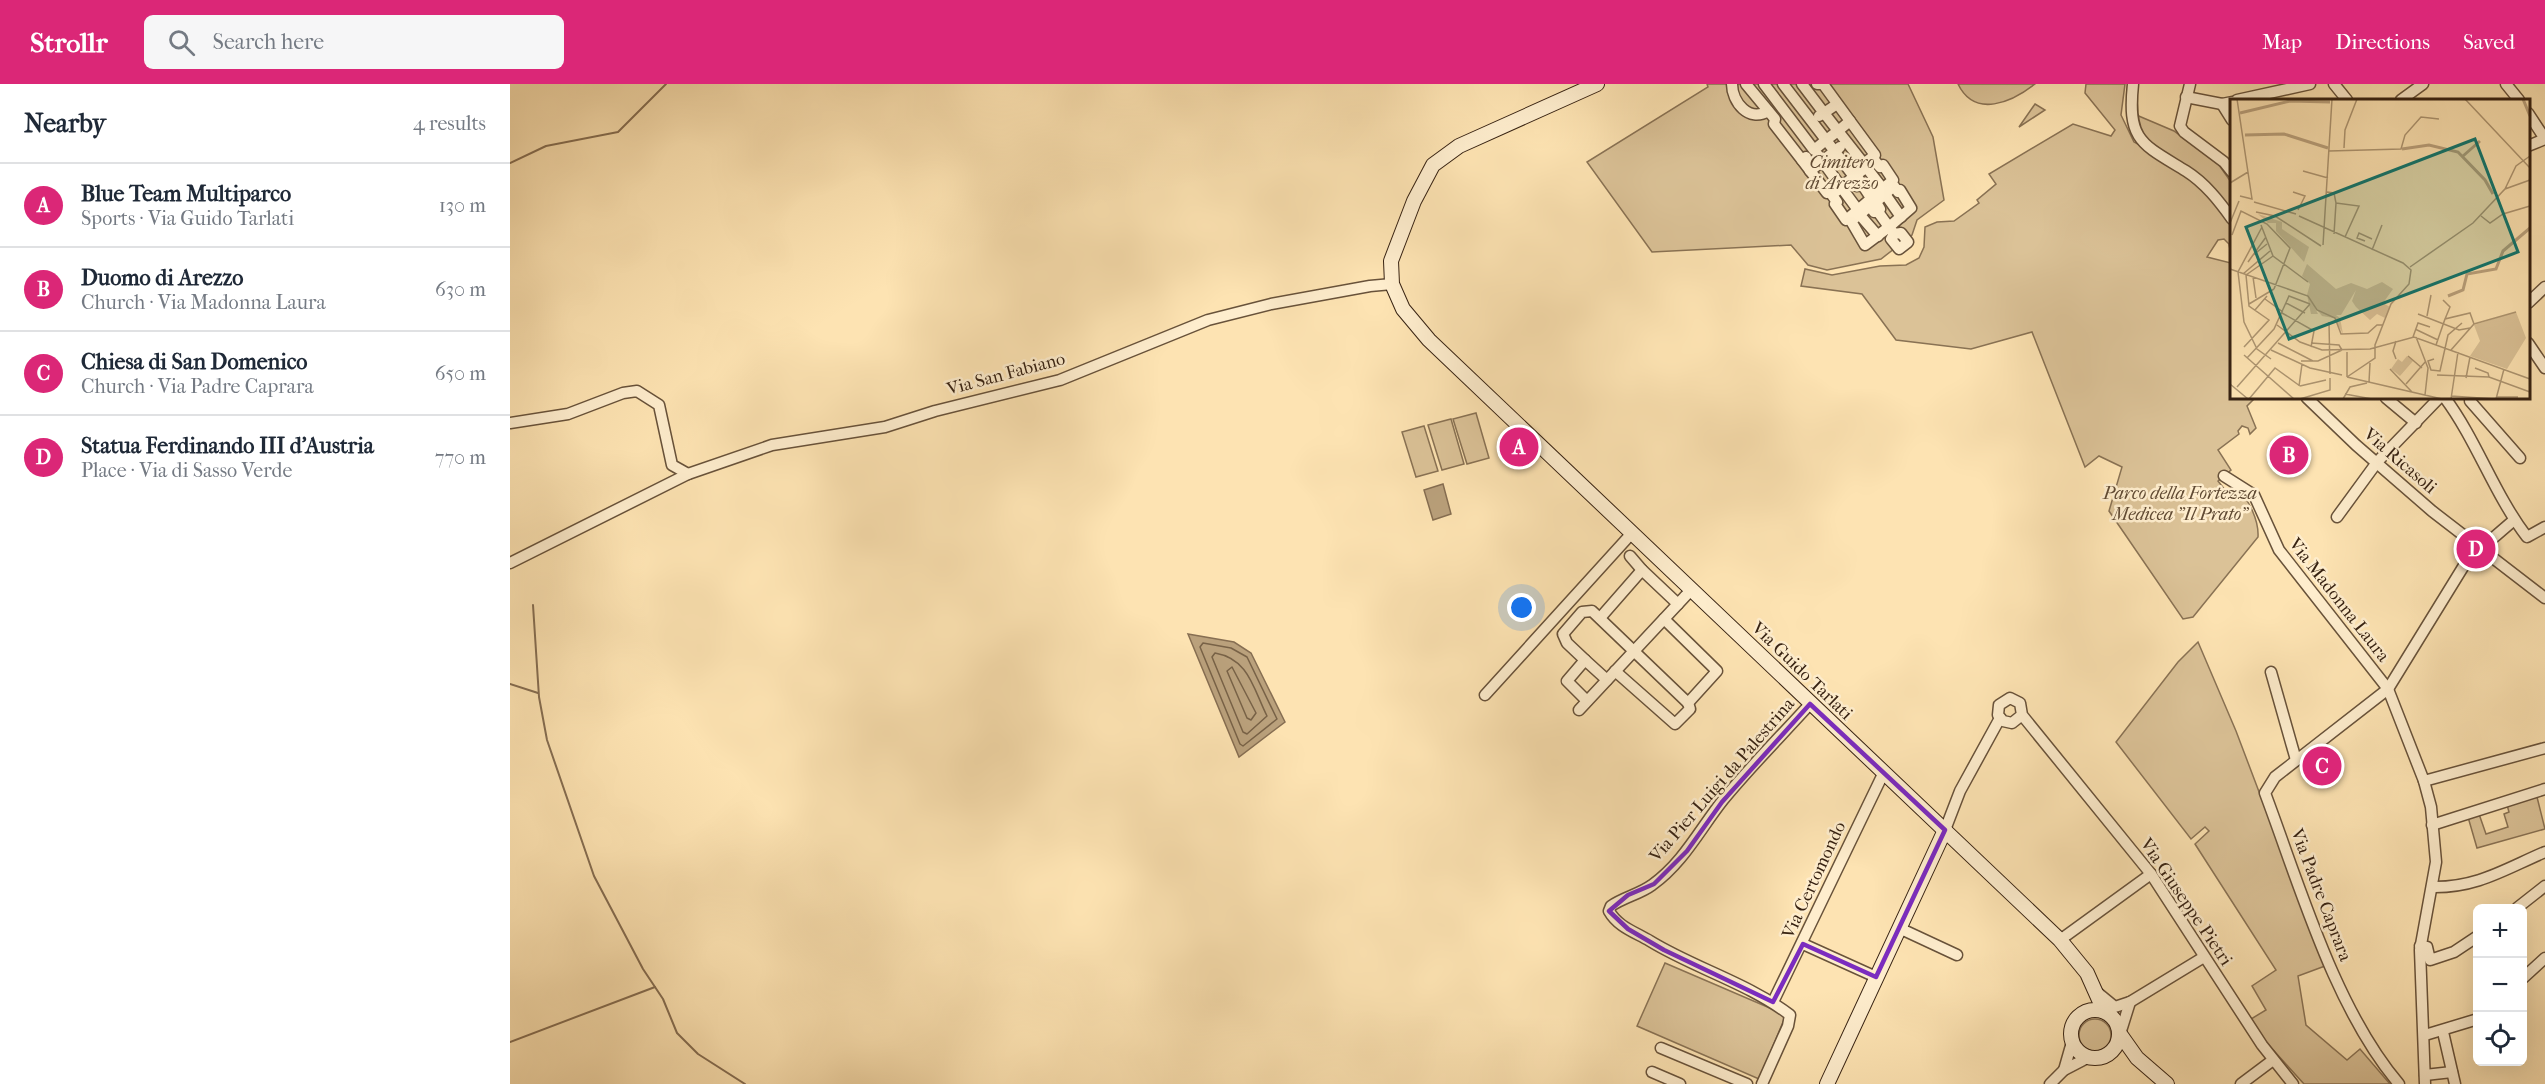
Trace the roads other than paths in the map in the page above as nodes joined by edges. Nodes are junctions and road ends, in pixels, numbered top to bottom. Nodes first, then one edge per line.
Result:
1 (1597, 84) edge
2 (1732, 84) edge
3 (1764, 84) edge
4 (1817, 84) edge
5 (2133, 84) edge
6 (2190, 84) edge
7 (2310, 84) edge
8 (2334, 84) edge
9 (2423, 84) edge
10 (2506, 84) edge
11 (1803, 85) edge
12 (1751, 86) edge
13 (1787, 87) edge
14 (1772, 95) junction
15 (2186, 97) junction
16 (2268, 98) edge
17 (2252, 99) edge
18 (2346, 99) edge
19 (2402, 99) edge
20 (2518, 99) edge
21 (1735, 100) junction
22 (2227, 103) edge
23 (1837, 104) junction
24 (1779, 105) junction
25 (1769, 112) junction
26 (1824, 113) junction
27 (2530, 115) edge
28 (1850, 121) junction
29 (1812, 122) junction
30 (1838, 131) junction
31 (1800, 132) junction
32 (1859, 132) junction
33 (2545, 139) edge
34 (1826, 140) junction
35 (1846, 141) junction
36 (1788, 143) junction
37 (2530, 146) edge
38 (1814, 150) junction
39 (1835, 152) junction
40 (1802, 160) junction
41 (1822, 161) junction
42 (1865, 166) junction
43 (2230, 170) edge
44 (1810, 171) junction
45 (1852, 174) junction
46 (1860, 184) junction
47 (1840, 185) junction
48 (1884, 192) junction
49 (1871, 198) junction
50 (1878, 211) junction
51 (1858, 212) junction
52 (2230, 217) edge
53 (1892, 231) junction
54 (1878, 236) junction
55 (1392, 284) junction
56 (2545, 287) edge
57 (2530, 302) edge
58 (2530, 345) edge
59 (2545, 368) edge
60 (1478, 387) junction
61 (2308, 399) edge
62 (2387, 399) edge
63 (2438, 399) edge
64 (2446, 399) edge
65 (2470, 401) dead end
66 (510, 423) edge
67 (2416, 423) junction
68 (1529, 444) junction
69 (2520, 458) dead end
70 (688, 474) junction
71 (2224, 476) dead end
72 (1575, 478) junction
73 (1603, 506) junction
74 (2337, 517) dead end
75 (2514, 520) junction
76 (2545, 527) edge
77 (1632, 533) junction
78 (2476, 546) junction
79 (1630, 556) dead end
80 (510, 563) edge
81 (1642, 570) junction
82 (1691, 590) junction
83 (2545, 598) edge
84 (1678, 604) junction
85 (1600, 618) junction
86 (1664, 619) junction
87 (1634, 651) junction
88 (1585, 660) junction
89 (2271, 672) dead end
90 (1611, 676) junction
91 (2388, 689) junction
92 (1485, 695) dead end
93 (1587, 701) junction
94 (1688, 703) junction
95 (1810, 704) junction
96 (1579, 710) dead end
97 (2022, 715) junction
98 (2000, 718) junction
99 (2545, 748) edge
100 (2296, 760) junction
101 (1884, 772) junction
102 (2424, 781) junction
103 (2545, 789) edge
104 (2432, 825) junction
105 (1945, 830) junction
106 (2545, 852) edge
107 (2151, 874) junction
108 (2545, 886) edge
109 (2432, 887) junction
110 (2523, 904) edge
111 (1899, 928) junction
112 (2473, 939) edge
113 (2060, 940) junction
114 (2421, 941) junction
115 (1803, 944) junction
116 (1957, 955) dead end
117 (2205, 957) junction
118 (2545, 958) edge
119 (2527, 975) edge
120 (1876, 977) junction
121 (2094, 987) junction
122 (1773, 1002) junction
123 (2130, 1002) junction
124 (2110, 1009) junction
125 (2086, 1012) junction
126 (2473, 1021) edge
127 (2443, 1032) junction
128 (2120, 1034) junction
129 (2425, 1035) junction
130 (2072, 1042) junction
131 (1661, 1048) dead end
132 (2109, 1054) junction
133 (2089, 1057) junction
134 (2137, 1058) junction
135 (2273, 1060) junction
136 (2064, 1070) junction
137 (1652, 1072) dead end
138 (2452, 1072) junction
139 (2425, 1079) edge
140 (1680, 1084) edge
141 (1747, 1084) edge
142 (1762, 1084) edge
143 (1827, 1084) edge
144 (2050, 1084) edge
145 (2168, 1084) edge
146 (2241, 1084) edge
147 (2294, 1084) edge
148 (2399, 1084) edge
149 (2455, 1084) edge

1 - 55 main road
2 - 21 street
3 - 14 street
4 - 23 street
5 - 52 street
6 - 15 street
7 - 16 street
8 - 18 street
9 - 19 street
10 - 20 street
11 - 13 street
11 - 26 street
12 - 21 street
12 - 25 street
13 - 14 street
13 - 24 street
13 - 29 street
14 - 24 street
15 - 22 street
15 - 43 street
16 - 17 street
21 - 25 street
23 - 26 street
23 - 28 street
24 - 25 street
24 - 31 street
25 - 36 street
26 - 29 street
26 - 30 street
27 - 33 street
28 - 30 street
28 - 32 street
29 - 31 street
29 - 34 street
30 - 34 street
30 - 35 street
31 - 36 street
31 - 38 street
32 - 35 street
32 - 42 street
33 - 37 street
34 - 38 street
34 - 39 street
35 - 39 street
35 - 42 street
36 - 40 street
38 - 40 street
38 - 41 street
39 - 41 street
39 - 45 street
40 - 44 street
41 - 44 street
41 - 47 street
42 - 45 street
42 - 46 street
42 - 48 street
44 - 47 street
45 - 47 street
46 - 47 street
46 - 49 street
47 - 51 street
48 - 49 street
48 - 50 street
48 - 53 street
49 - 51 street
50 - 51 street
50 - 53 street
51 - 54 street
51 - 54 street
53 - 54 street
55 - 60 main road
55 - 70 street, Via San Fabiano
56 - 57 street
58 - 59 street
60 - 68 main road
60 - 72 main road, Via Guido Tarlati
61 - 78 street, Via Ricasoli
62 - 67 street
63 - 67 street
64 - 75 street
65 - 69 street
66 - 70 street
67 - 74 street
68 - 72 main road
68 - 73 main road
70 - 80 street, Via San Fabiano
71 - 91 street, Via Madonna Laura
72 - 73 main road, Via Guido Tarlati
73 - 77 main road, Via Guido Tarlati
75 - 76 street
75 - 78 street
77 - 82 main road, Via Guido Tarlati
77 - 92 street
78 - 83 street, Via Ricasoli
78 - 91 street
79 - 81 street
81 - 84 street
81 - 85 street
82 - 84 street
82 - 95 main road, Via Guido Tarlati
84 - 86 street
85 - 87 street
85 - 88 street
86 - 87 street
86 - 94 street
87 - 90 street
87 - 94 street
88 - 90 street
88 - 93 street
89 - 100 street
90 - 93 street
90 - 94 street
91 - 100 street, Via Padre Caprara
91 - 102 street, Via Madonna Laura
93 - 96 street
95 - 101 main road, Via Guido Tarlati
95 - 122 street, Via Pier Luigi da Palestrina
97 - 98 street
97 - 98 street, Via Giuseppe Pietri
97 - 107 street, Via Giuseppe Pietri
98 - 105 street
99 - 102 street
100 - 148 street, Via Padre Caprara
101 - 105 main road, Via Guido Tarlati
101 - 115 street, Via Certomondo
102 - 104 street, Via Madonna Laura
103 - 104 street
104 - 109 street, Via Madonna Laura
105 - 111 main road
105 - 113 main road, Via Guido Tarlati
106 - 109 street
107 - 113 street
107 - 117 street, Via Giuseppe Pietri
108 - 110 street
109 - 114 street, Via Madonna Laura
111 - 116 street
111 - 120 main road
112 - 114 street
113 - 121 main road, Via Guido Tarlati
114 - 129 street, Via Madonna Laura
115 - 120 street
115 - 122 street, Via Certomondo
117 - 123 street
117 - 135 street, Via Giuseppe Pietri
118 - 119 street
120 - 143 main road
121 - 124 main road, Via Guido Tarlati
121 - 125 main road
122 - 142 street
123 - 124 street
123 - 128 street
124 - 125 main road
124 - 128 main road
125 - 130 main road
126 - 127 street
127 - 129 street
127 - 138 street
128 - 132 main road
128 - 134 main road
129 - 139 street, Via Madonna Laura
130 - 133 main road
130 - 136 street
131 - 141 street
132 - 133 main road
132 - 134 main road
133 - 136 street
134 - 145 main road
135 - 146 street
135 - 147 street, Via Giuseppe Pietri
136 - 144 street
137 - 140 street
138 - 139 street
138 - 149 street

